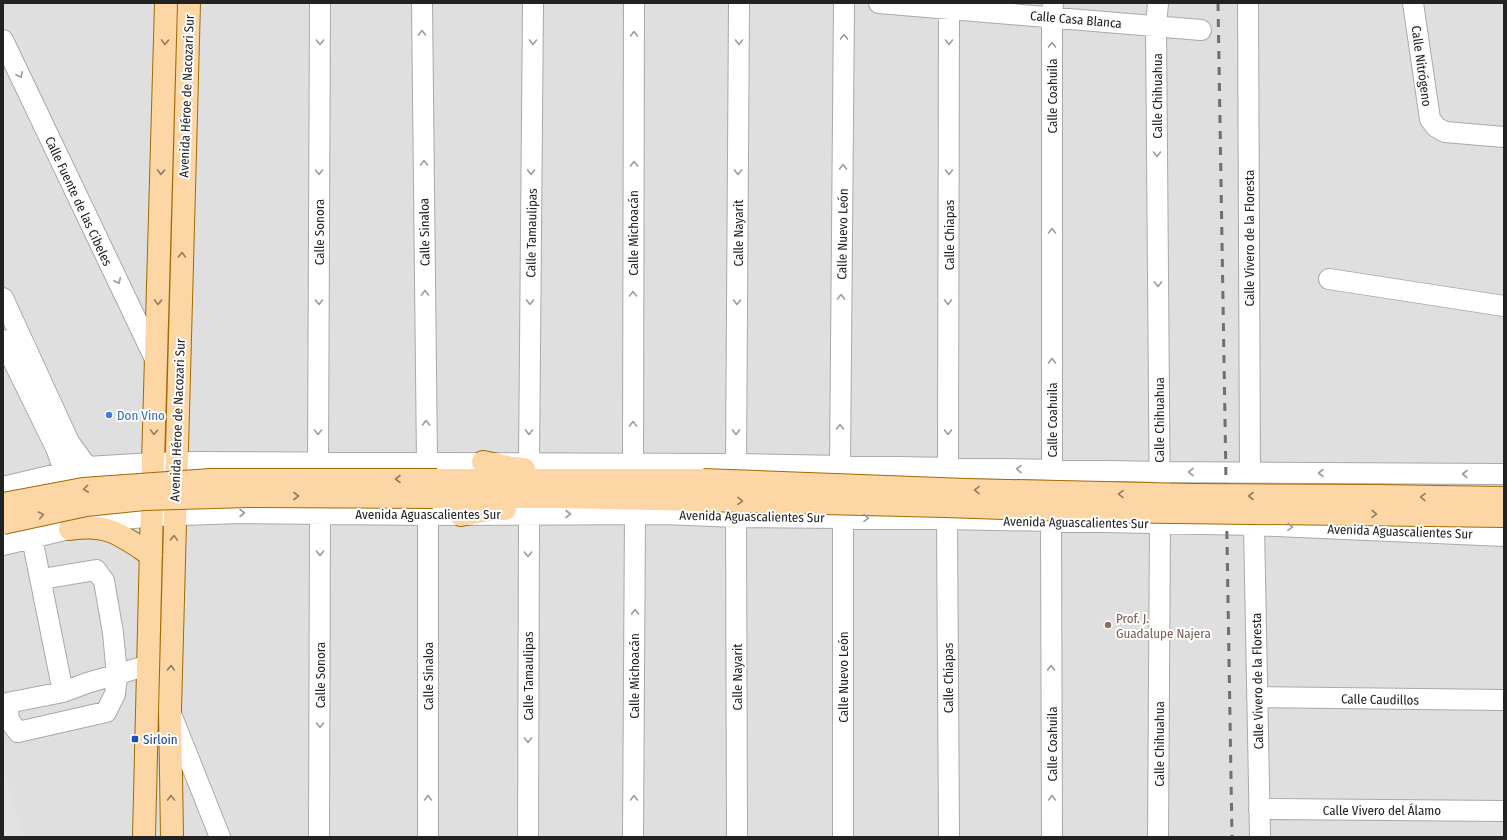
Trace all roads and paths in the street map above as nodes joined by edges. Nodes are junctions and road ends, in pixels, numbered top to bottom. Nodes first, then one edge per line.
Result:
1 (166, 3) edge
2 (189, 3) edge
3 (320, 3) edge
4 (422, 3) edge
5 (533, 3) edge
6 (634, 3) edge
7 (740, 3) edge
8 (844, 3) edge
9 (879, 3) edge
10 (1158, 3) edge
11 (1248, 3) edge
12 (1413, 3) edge
13 (949, 6) edge
14 (1052, 10) edge
15 (1156, 26) junction
16 (1201, 30) dead end
17 (3, 40) edge
18 (1504, 137) edge
19 (1329, 279) dead end
20 (3, 299) edge
21 (1504, 306) edge
22 (3, 340) edge
23 (156, 362) junction
24 (318, 461) junction
25 (153, 462) junction
26 (176, 462) junction
27 (206, 462) junction
28 (483, 462) junction
29 (528, 463) junction
30 (633, 463) junction
31 (736, 464) junction
32 (840, 466) junction
33 (87, 467) junction
34 (948, 467) junction
35 (1052, 470) junction
36 (1159, 472) junction
37 (1250, 472) junction
38 (65, 473) junction
39 (1348, 473) junction
40 (1504, 474) edge
41 (3, 487) edge
42 (431, 488) junction
43 (559, 488) junction
44 (702, 490) junction
45 (1504, 498) edge
46 (3, 504) edge
47 (212, 514) junction
48 (320, 514) junction
49 (528, 514) junction
50 (635, 514) junction
51 (175, 515) junction
52 (461, 515) junction
53 (152, 516) junction
54 (1504, 516) edge
55 (736, 517) junction
56 (843, 518) junction
57 (947, 519) junction
58 (97, 522) junction
59 (1051, 522) junction
60 (3, 523) edge
61 (1160, 524) junction
62 (1254, 525) junction
63 (70, 529) junction
64 (1347, 529) junction
65 (1504, 536) edge
66 (32, 538) junction
67 (3, 545) edge
68 (151, 555) junction
69 (42, 579) junction
70 (149, 665) junction
71 (116, 675) junction
72 (63, 692) junction
73 (1257, 698) junction
74 (1504, 700) edge
75 (170, 710) junction
76 (1259, 809) junction
77 (1504, 811) edge
78 (144, 837) edge
79 (172, 837) edge
80 (220, 837) edge
81 (320, 837) edge
82 (428, 837) edge
83 (528, 837) edge
84 (634, 837) edge
85 (737, 837) edge
86 (843, 837) edge
87 (949, 837) edge
88 (1052, 837) edge
89 (1158, 837) edge
90 (1260, 837) edge

1 -> 23 main road, Avenida Héroe de Nacozari Sur
26 -> 2 main road, Avenida Héroe de Nacozari Sur
3 -> 24 street, Calle Sonora
42 -> 4 street, Calle Sinaloa
5 -> 29 street, Calle Tamaulipas
30 -> 6 street, Calle Michoacán
7 -> 31 street, Calle Nayarit
32 -> 8 street, Calle Nuevo León
9 - 13 street, Calle Casa Blanca
10 - 15 street, Calle Chihuahua
11 - 37 street, Calle Vivero de la Floresta
12 - 18 street, Calle Nitrógeno
13 - 14 street, Calle Casa Blanca
13 -> 34 street, Calle Chiapas
14 - 15 street, Calle Casa Blanca
35 -> 14 street, Calle Coahuila
15 - 16 street, Calle Casa Blanca
15 -> 36 street, Calle Chihuahua
17 -> 23 street, Calle Fuente de las Cibeles
19 - 21 street
20 - 33 street
22 - 38 street
23 -> 25 main road, Avenida Héroe de Nacozari Sur
24 - 27 street, Avenida Aguascalientes Sur
24 - 42 street, Avenida Aguascalientes Sur
25 - 26 street, Avenida Aguascalientes Sur
25 - 33 street, Avenida Aguascalientes Sur
25 - 53 main road, Avenida Héroe de Nacozari Sur
26 - 27 street, Avenida Aguascalientes Sur
26 - 51 main road, Avenida Héroe de Nacozari Sur
27 - 47 street
28 - 29 street, Avenida Aguascalientes Sur
28 - 42 street, Avenida Aguascalientes Sur
28 - 43 main road
29 - 30 street, Avenida Aguascalientes Sur
30 - 31 street, Avenida Aguascalientes Sur
31 - 32 street, Avenida Aguascalientes Sur
32 - 34 street, Avenida Aguascalientes Sur
33 - 38 street, Avenida Aguascalientes Sur
33 - 58 street
35 -> 34 street, Avenida Aguascalientes Sur
35 - 36 street, Avenida Aguascalientes Sur
35 - 59 street, Calle Coahuila
37 -> 36 street, Avenida Aguascalientes Sur
36 - 61 street, Calle Chihuahua
39 -> 37 street, Avenida Aguascalientes Sur
38 - 41 street, Avenida Aguascalientes Sur
40 -> 39 street, Avenida Aguascalientes Sur
39 - 64 street
42 - 43 main road, Avenida Aguascalientes Sur
42 -> 46 main road, Avenida Aguascalientes Sur, bridge
42 - 48 street, Avenida Aguascalientes Sur
42 - 52 street, Avenida Aguascalientes Sur
60 -> 42 main road, Avenida Aguascalientes Sur, bridge
82 -> 42 street, Calle Sinaloa
43 - 44 main road, Avenida Aguascalientes Sur
43 - 52 main road
45 -> 44 main road, Avenida Aguascalientes Sur, bridge
44 -> 54 main road, Avenida Aguascalientes Sur, bridge
47 -> 48 street, Avenida Aguascalientes Sur
47 - 51 street, Avenida Aguascalientes Sur
48 -> 81 street, Calle Sonora
49 -> 50 street, Avenida Aguascalientes Sur
49 - 52 street, Avenida Aguascalientes Sur
49 -> 83 street, Calle Tamaulipas
50 - 55 street, Avenida Aguascalientes Sur
84 -> 50 street, Calle Michoacán
51 - 53 street, Avenida Aguascalientes Sur
75 -> 51 main road, Avenida Héroe de Nacozari Sur
53 - 58 street, Avenida Aguascalientes Sur
53 - 68 main road, Avenida Héroe de Nacozari Sur
55 - 56 street, Avenida Aguascalientes Sur
55 - 85 street, Calle Nayarit
56 -> 57 street, Avenida Aguascalientes Sur
56 - 86 street, Calle Nuevo León
57 - 59 street, Avenida Aguascalientes Sur
57 - 87 street, Calle Chiapas
58 - 63 street, Avenida Aguascalientes Sur
59 - 61 street, Avenida Aguascalientes Sur
88 -> 59 street, Calle Coahuila
61 - 62 street, Avenida Aguascalientes Sur
61 - 89 street, Calle Chihuahua
62 -> 64 street, Avenida Aguascalientes Sur
62 - 73 street, Calle Vivero de la Floresta
63 - 66 street, Avenida Aguascalientes Sur
63 - 68 main road
64 - 65 street, Avenida Aguascalientes Sur
66 - 67 street, Avenida Aguascalientes Sur
66 - 69 street
68 - 70 main road, Avenida Héroe de Nacozari Sur
69 - 71 street
69 - 72 street
70 - 71 street
70 - 78 main road, Avenida Héroe de Nacozari Sur
71 - 72 street
71 - 72 street
73 - 74 street, Calle Caudillos
73 - 76 street, Calle Vivero de la Floresta
79 -> 75 main road, Avenida Héroe de Nacozari Sur
75 - 80 street
76 - 77 street, Calle Vivero del Álamo
76 - 90 street, Calle Vivero de la Floresta

